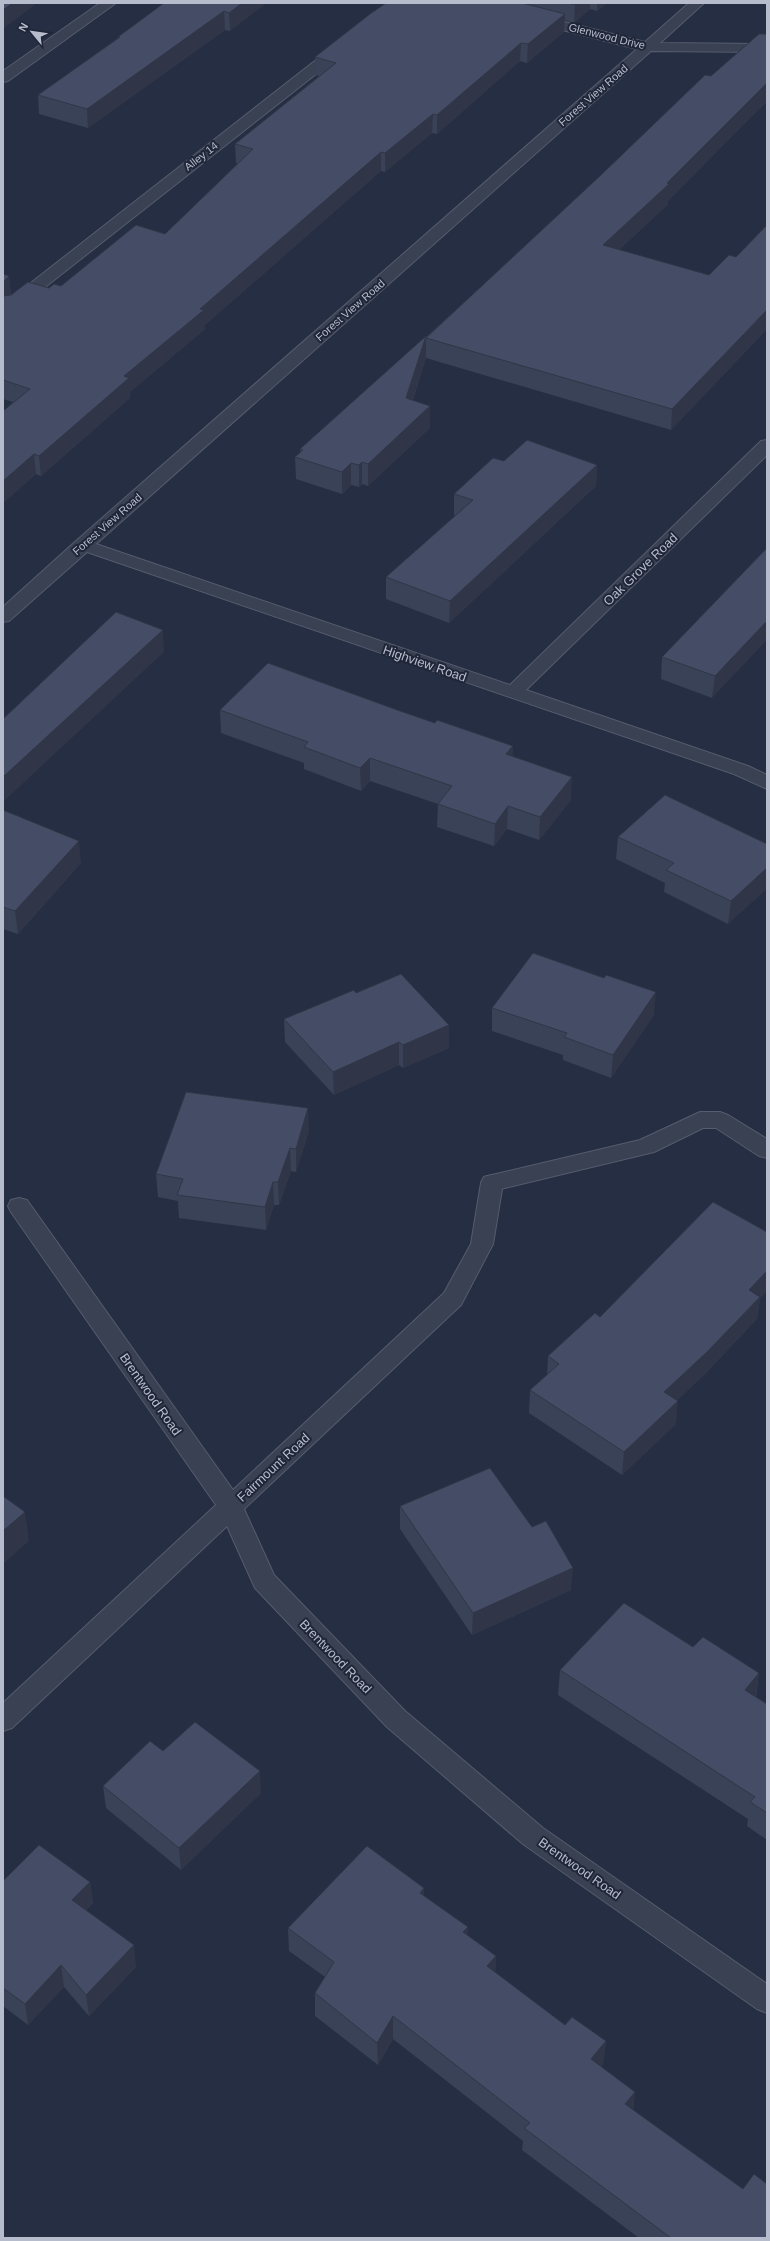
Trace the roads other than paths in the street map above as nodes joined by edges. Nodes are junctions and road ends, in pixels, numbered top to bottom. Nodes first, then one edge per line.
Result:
1 (109, 3) edge
2 (697, 3) edge
3 (519, 14) edge
4 (347, 42) edge
5 (648, 47) junction
6 (767, 48) edge
7 (3, 78) edge
8 (6, 310) edge
9 (767, 445) edge
10 (82, 545) junction
11 (3, 617) edge
12 (513, 693) junction
13 (767, 783) edge
14 (767, 1150) edge
15 (19, 1206) dead end
16 (231, 1507) junction
17 (3, 1720) edge
18 (767, 2000) edge

1 - 7 street
2 - 5 street, Forest View Road
3 - 5 street, Glenwood Drive
4 - 8 street, Alley 14
5 - 6 street, Glenwood Drive
5 - 10 street, Forest View Road
9 - 12 street, Oak Grove Road
10 - 11 street, Forest View Road
10 - 12 street, Highview Road
12 - 13 street, Highview Road
14 - 16 street, Fairmount Road
15 - 16 street, Brentwood Road
16 - 17 street, Fairmount Road
16 - 18 street, Brentwood Road

